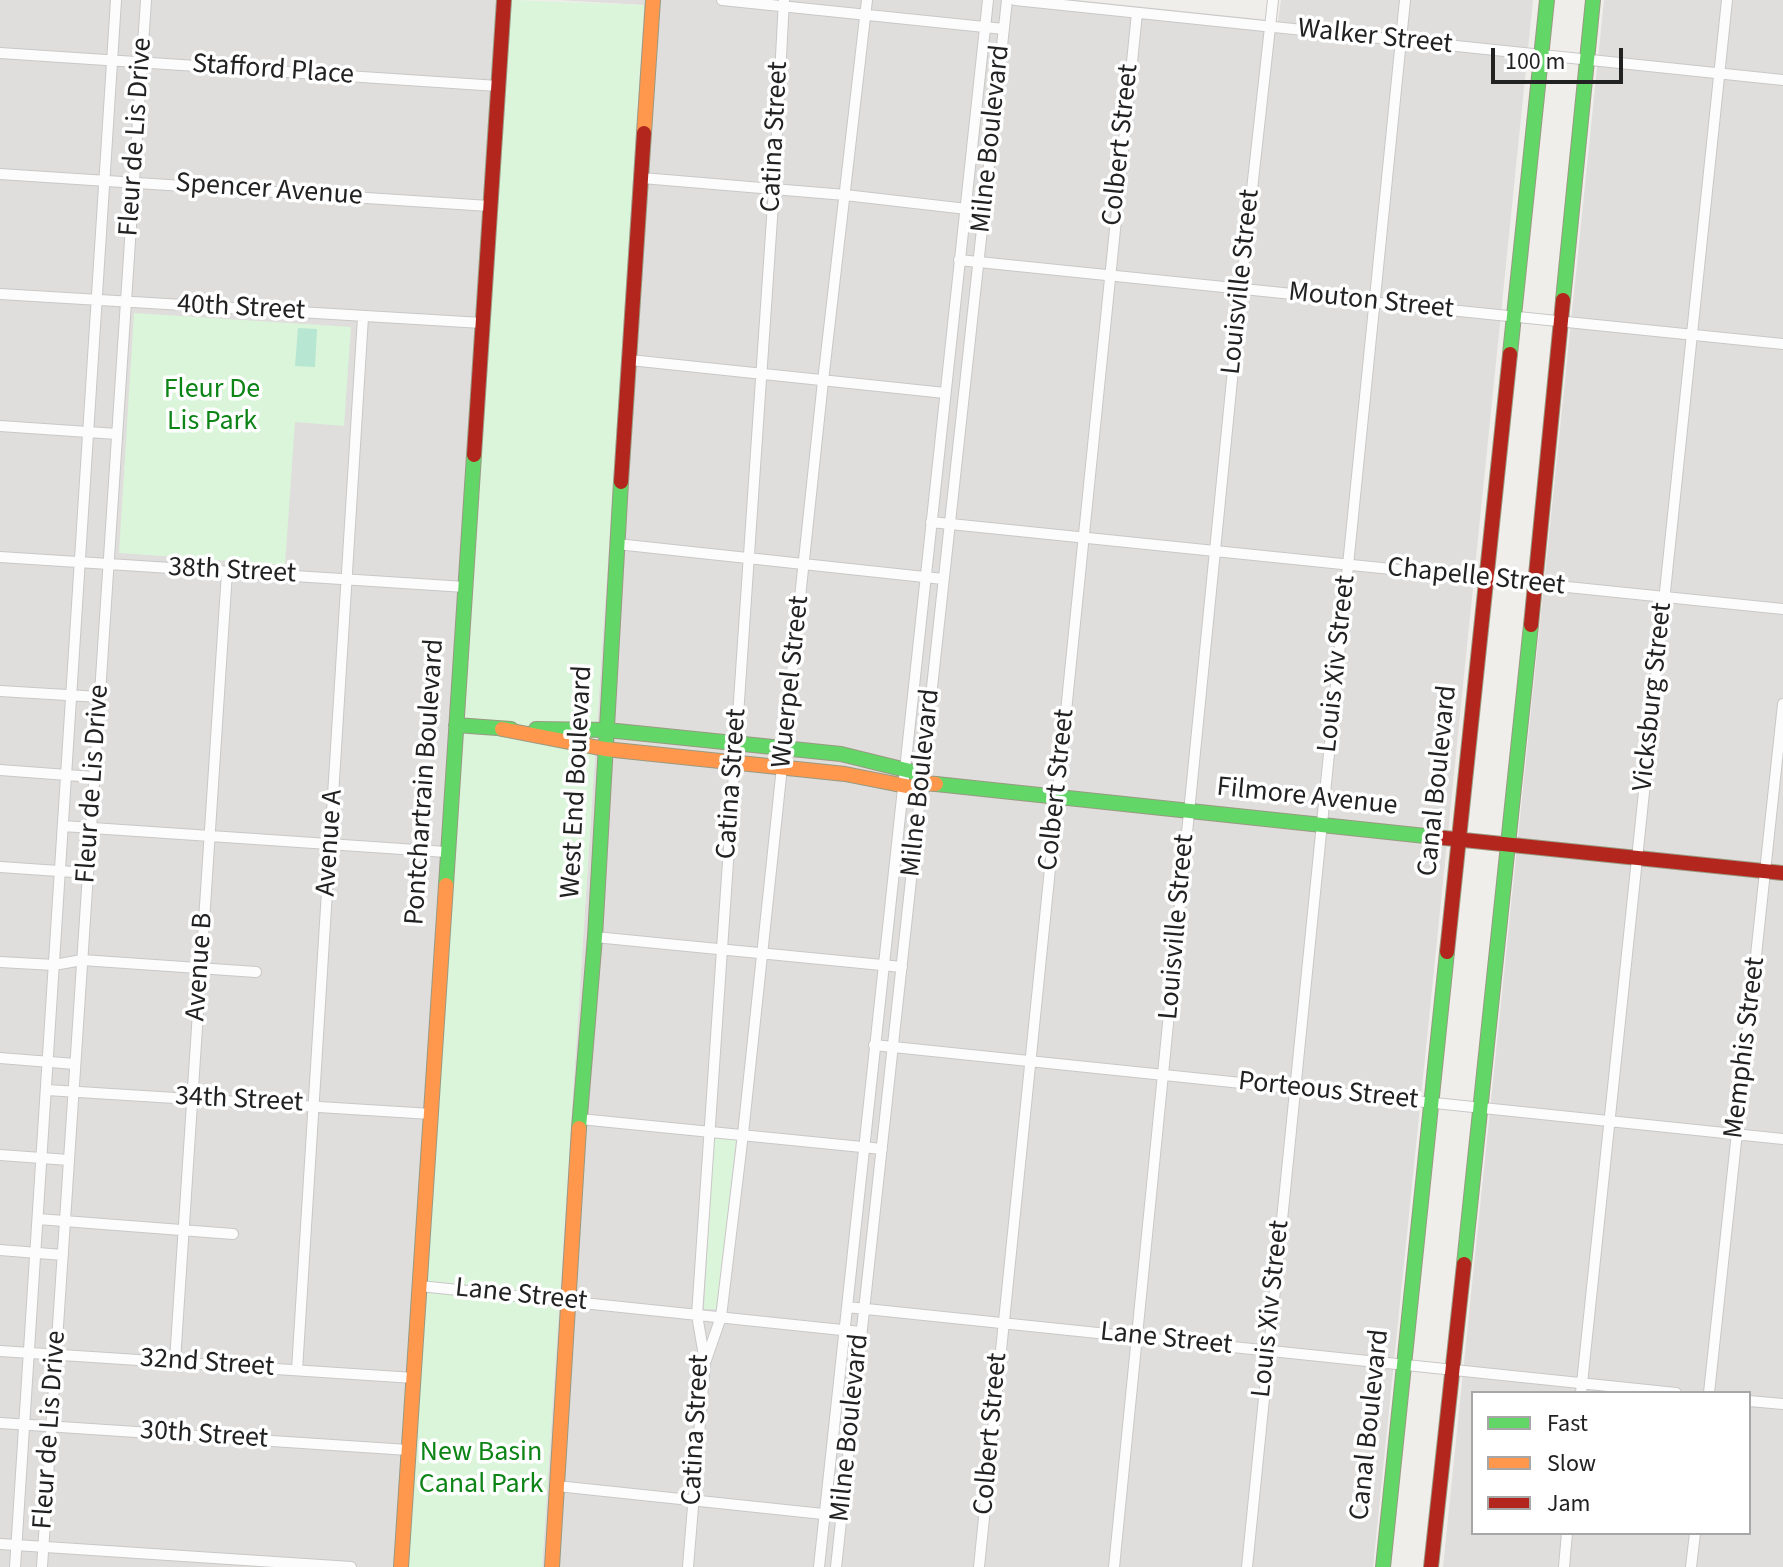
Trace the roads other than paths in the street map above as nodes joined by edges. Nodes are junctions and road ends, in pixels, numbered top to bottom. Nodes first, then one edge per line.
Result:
1 (116, 0) edge
2 (146, 0) edge
3 (504, 0) edge
4 (653, 0) edge
5 (722, 0) edge
6 (867, 0) edge
7 (988, 0) edge
8 (1007, 0) edge
9 (1015, 0) edge
10 (1273, 0) edge
11 (1405, 0) edge
12 (1547, 0) edge
13 (1593, 0) edge
14 (1727, 0) edge
15 (784, 3) edge
16 (1137, 13) junction
17 (865, 14) junction
18 (985, 27) junction
19 (1270, 27) junction
20 (1004, 29) junction
21 (1401, 41) junction
22 (0, 53) edge
23 (1541, 55) junction
24 (1588, 60) junction
25 (112, 61) junction
26 (142, 63) junction
27 (1719, 73) junction
28 (1783, 80) edge
29 (498, 86) junction
30 (0, 174) edge
31 (642, 178) junction
32 (106, 181) junction
33 (134, 183) junction
34 (774, 189) junction
35 (845, 195) junction
36 (489, 206) junction
37 (965, 209) junction
38 (984, 211) junction
39 (959, 260) junction
40 (978, 262) junction
41 (1108, 276) junction
42 (1241, 289) junction
43 (0, 294) edge
44 (97, 300) junction
45 (126, 302) junction
46 (1375, 303) junction
47 (363, 317) junction
48 (1514, 317) junction
49 (1561, 322) junction
50 (482, 323) junction
51 (1692, 335) junction
52 (1783, 344) edge
53 (630, 360) junction
54 (759, 373) junction
55 (823, 381) junction
56 (945, 393) junction
57 (0, 426) edge
58 (88, 432) junction
59 (117, 434) junction
60 (931, 522) junction
61 (950, 524) junction
62 (1082, 537) junction
63 (617, 544) junction
64 (1215, 551) junction
65 (0, 557) edge
66 (747, 557) junction
67 (80, 562) junction
68 (804, 563) junction
69 (1347, 564) junction
70 (109, 565) junction
71 (227, 572) junction
72 (925, 577) junction
73 (346, 579) junction
74 (943, 579) junction
75 (1487, 579) junction
76 (1533, 583) junction
77 (465, 587) junction
78 (1666, 597) junction
79 (1783, 609) edge
80 (0, 691) edge
81 (71, 696) junction
82 (100, 697) junction
83 (1783, 704) edge
84 (456, 725) junction
85 (502, 729) junction
86 (607, 730) junction
87 (736, 742) junction
88 (784, 748) junction
89 (605, 749) junction
90 (734, 762) junction
91 (783, 766) junction
92 (904, 768) junction
93 (0, 770) edge
94 (66, 774) junction
95 (94, 777) junction
96 (922, 783) junction
97 (903, 786) junction
98 (1058, 799) junction
99 (1188, 812) junction
100 (1322, 825) junction
101 (63, 826) junction
102 (91, 829) junction
103 (209, 837) junction
104 (1459, 839) junction
105 (331, 843) junction
106 (1509, 844) junction
107 (446, 852) junction
108 (1636, 858) junction
109 (0, 867) edge
110 (59, 871) junction
111 (1766, 871) junction
112 (88, 873) junction
113 (1783, 873) edge
114 (595, 937) junction
115 (722, 948) junction
116 (763, 952) junction
117 (82, 960) junction
118 (0, 962) edge
119 (884, 964) junction
120 (54, 965) junction
121 (200, 967) junction
122 (902, 967) junction
123 (256, 972) dead end
124 (874, 1045) junction
125 (893, 1047) junction
126 (0, 1058) edge
127 (48, 1062) junction
128 (1032, 1062) junction
129 (75, 1064) junction
130 (1164, 1075) junction
131 (1294, 1089) junction
132 (47, 1090) junction
133 (73, 1092) junction
134 (193, 1098) junction
135 (1431, 1103) junction
136 (314, 1106) junction
137 (1480, 1108) junction
138 (431, 1114) junction
139 (580, 1119) junction
140 (1610, 1121) junction
141 (710, 1131) junction
142 (743, 1134) junction
143 (1736, 1134) junction
144 (1783, 1139) edge
145 (863, 1147) junction
146 (882, 1149) junction
147 (0, 1155) edge
148 (42, 1158) junction
149 (69, 1160) junction
150 (38, 1219) junction
151 (65, 1221) junction
152 (184, 1230) junction
153 (233, 1234) dead end
154 (0, 1250) edge
155 (36, 1253) junction
156 (63, 1255) junction
157 (420, 1286) junction
158 (570, 1301) junction
159 (847, 1307) junction
160 (864, 1309) junction
161 (697, 1315) junction
162 (721, 1317) junction
163 (1002, 1323) junction
164 (844, 1330) junction
165 (861, 1332) junction
166 (1135, 1337) junction
167 (0, 1351) edge
168 (1267, 1351) junction
169 (29, 1353) junction
170 (56, 1354) junction
171 (175, 1361) junction
172 (705, 1362) junction
173 (1404, 1365) junction
174 (297, 1370) junction
175 (1451, 1370) junction
176 (414, 1378) junction
177 (1582, 1388) edge
178 (1638, 1391) edge
179 (1709, 1391) edge
180 (1751, 1401) edge
181 (1783, 1404) edge
182 (0, 1423) edge
183 (25, 1424) junction
184 (51, 1426) junction
185 (408, 1450) junction
186 (557, 1486) junction
187 (694, 1500) junction
188 (825, 1514) junction
189 (842, 1516) junction
190 (1567, 1535) edge
191 (1695, 1535) edge
192 (0, 1544) edge
193 (16, 1545) junction
194 (43, 1546) junction
195 (15, 1567) edge
196 (42, 1567) edge
197 (351, 1567) edge
198 (401, 1567) edge
199 (552, 1567) edge
200 (688, 1567) edge
201 (819, 1567) edge
202 (836, 1567) edge
203 (979, 1567) edge
204 (1114, 1567) edge
205 (1247, 1567) edge
206 (1383, 1567) edge
207 (1431, 1567) edge
208 (1564, 1567) edge
209 (1691, 1567) edge

1 - 25 street, Fleur de Lis Drive
2 - 26 street, Fleur de Lis Drive
3 - 29 main road, Pontchartrain Boulevard
4 - 31 main road, West End Boulevard
5 - 15 street
6 - 17 street, Wuerpel Street
7 - 18 street, Milne Boulevard
8 - 20 street, Milne Boulevard
9 - 16 street, Walker Street
10 - 19 street, Louisville Street
11 - 21 street, Louis Xiv Street
12 - 23 main road, Canal Boulevard
13 - 24 main road
14 - 27 street, Vicksburg Street
15 - 17 street
15 - 34 street, Catina Street
16 - 19 street, Walker Street
16 - 41 street, Colbert Street
17 - 18 street
17 - 35 street, Wuerpel Street
18 - 20 street
18 - 37 street, Milne Boulevard
19 - 21 street, Walker Street
19 - 42 street, Louisville Street
20 - 38 street, Milne Boulevard
21 - 23 street, Walker Street
21 - 46 street, Louis Xiv Street
22 - 25 street, Stafford Place
23 - 24 street, Walker Street
23 - 48 main road, Canal Boulevard
24 - 27 street, Walker Street
24 - 49 main road
25 - 26 street, Stafford Place
25 - 32 street, Fleur de Lis Drive
26 - 29 street, Stafford Place
26 - 33 street, Fleur de Lis Drive
27 - 28 street, Walker Street
27 - 51 street, Vicksburg Street
29 - 36 main road, Pontchartrain Boulevard
30 - 32 street, Spencer Avenue
31 - 34 street
31 - 53 main road, West End Boulevard
32 - 33 street, Spencer Avenue
32 - 44 street, Fleur de Lis Drive
33 - 36 street, Spencer Avenue
33 - 45 street, Fleur de Lis Drive
34 - 35 street
34 - 54 street, Catina Street
35 - 37 street
35 - 55 street, Wuerpel Street
36 - 50 main road, Pontchartrain Boulevard
37 - 38 street
37 - 39 street, Milne Boulevard
38 - 40 street, Milne Boulevard
39 - 40 street, Mouton Street
39 - 56 street, Milne Boulevard
40 - 41 street, Mouton Street
40 - 61 street, Milne Boulevard
41 - 42 street, Mouton Street
41 - 62 street, Colbert Street
42 - 46 street, Mouton Street
42 - 64 street, Louisville Street
43 - 44 street, 40th Street
44 - 45 street, 40th Street
44 - 58 street, Fleur de Lis Drive
45 - 47 street, 40th Street
45 - 59 street, Fleur de Lis Drive
46 - 48 street, Mouton Street
46 - 69 street, Louis Xiv Street
47 - 50 street, 40th Street
47 - 73 street, Avenue A
48 - 49 street, Mouton Street
48 - 75 main road, Canal Boulevard
49 - 51 street, Mouton Street
49 - 76 main road
50 - 77 main road, Pontchartrain Boulevard
51 - 52 street, Mouton Street
51 - 78 street, Vicksburg Street
53 - 54 street
53 - 63 main road, West End Boulevard
54 - 55 street
54 - 66 street, Catina Street
55 - 56 street
55 - 68 street, Wuerpel Street
56 - 60 street, Milne Boulevard
57 - 58 street
58 - 59 street
58 - 67 street, Fleur de Lis Drive
59 - 70 street, Fleur de Lis Drive
60 - 61 street, Chapelle Street
60 - 72 street, Milne Boulevard
61 - 62 street, Chapelle Street
61 - 74 street, Milne Boulevard
62 - 64 street, Chapelle Street
62 - 98 street, Colbert Street
63 - 66 street
63 - 86 main road, West End Boulevard
64 - 69 street, Chapelle Street
64 - 99 street, Louisville Street
65 - 67 street, 38th Street
66 - 68 street
66 - 87 street, Catina Street
67 - 70 street, 38th Street
67 - 81 street, Fleur de Lis Drive
68 - 72 street
68 - 88 street, Wuerpel Street
69 - 75 street, Chapelle Street
69 - 100 street, Louis Xiv Street
70 - 71 street, 38th Street
70 - 82 street, Fleur de Lis Drive
71 - 73 street, 38th Street
71 - 103 street, Avenue B
72 - 74 street
72 - 92 street, Milne Boulevard
73 - 77 street, 38th Street
73 - 105 street, Avenue A
74 - 96 street, Milne Boulevard
75 - 76 street, Chapelle Street
75 - 104 main road, Canal Boulevard
76 - 78 street, Chapelle Street
76 - 106 main road
77 - 84 main road, Pontchartrain Boulevard
78 - 79 street, Chapelle Street
78 - 108 street, Vicksburg Street
80 - 81 street
81 - 82 street
81 - 94 street, Fleur de Lis Drive
82 - 95 street, Fleur de Lis Drive
83 - 111 street, Memphis Street
84 - 85 main road, Filmore Avenue
84 - 107 main road, Pontchartrain Boulevard
85 - 86 main road, Filmore Avenue
85 - 89 main road, Filmore Avenue
86 - 87 main road, Filmore Avenue
86 - 89 main road, West End Boulevard
87 - 88 main road, Filmore Avenue
87 - 90 street, Catina Street
88 - 91 street, Wuerpel Street
88 - 92 main road, Filmore Avenue
89 - 90 main road, Filmore Avenue
89 - 114 main road, West End Boulevard
90 - 91 main road, Filmore Avenue
90 - 115 street, Catina Street
91 - 97 main road, Filmore Avenue
91 - 116 street, Wuerpel Street
92 - 96 main road, Filmore Avenue
92 - 97 street, Milne Boulevard
93 - 94 street
94 - 95 street
94 - 101 street, Fleur de Lis Drive
95 - 102 street, Fleur de Lis Drive
96 - 97 main road, Filmore Avenue
96 - 98 main road, Filmore Avenue
96 - 122 street, Milne Boulevard
97 - 119 street, Milne Boulevard
98 - 99 main road, Filmore Avenue
98 - 128 street, Colbert Street
99 - 100 main road, Filmore Avenue
99 - 130 street, Louisville Street
100 - 104 main road, Filmore Avenue
100 - 131 street, Louis Xiv Street
101 - 102 street
101 - 110 street, Fleur de Lis Drive
102 - 103 street
102 - 112 street, Fleur de Lis Drive
103 - 105 street
103 - 121 street, Avenue B
104 - 106 main road, Filmore Avenue
104 - 135 main road, Canal Boulevard
105 - 107 street
105 - 136 street, Avenue A
106 - 108 main road, Filmore Avenue
106 - 137 main road
107 - 138 main road, Pontchartrain Boulevard
108 - 111 main road, Filmore Avenue
108 - 140 street, Vicksburg Street
109 - 110 street
110 - 112 street
110 - 120 street, Fleur de Lis Drive
111 - 113 main road, Filmore Avenue
111 - 143 street, Memphis Street
112 - 117 street, Fleur de Lis Drive
114 - 115 street
114 - 139 main road, West End Boulevard
115 - 116 street
115 - 141 street, Catina Street
116 - 119 street
116 - 142 street, Wuerpel Street
117 - 120 street
117 - 121 street
117 - 129 street, Fleur de Lis Drive
118 - 120 street
119 - 122 street
119 - 124 street, Milne Boulevard
120 - 127 street, Fleur de Lis Drive
121 - 123 street
121 - 134 street, Avenue B
122 - 125 street, Milne Boulevard
124 - 125 street, Porteous Street
124 - 145 street, Milne Boulevard
125 - 128 street, Porteous Street
125 - 146 street, Milne Boulevard
126 - 127 street
127 - 129 street
127 - 132 street, Fleur de Lis Drive
128 - 130 street, Porteous Street
128 - 163 street, Colbert Street
129 - 133 street, Fleur de Lis Drive
130 - 131 street, Porteous Street
130 - 166 street, Louisville Street
131 - 135 street, Porteous Street
131 - 168 street, Louis Xiv Street
132 - 133 street, 34th Street
132 - 148 street, Fleur de Lis Drive
133 - 134 street, 34th Street
133 - 149 street, Fleur de Lis Drive
134 - 136 street, 34th Street
134 - 152 street, Avenue B
135 - 137 street, Porteous Street
135 - 173 main road, Canal Boulevard
136 - 138 street, 34th Street
136 - 174 street, Avenue A
137 - 140 street, Porteous Street
137 - 175 main road
138 - 157 main road, Pontchartrain Boulevard
139 - 141 street
139 - 158 main road, West End Boulevard
140 - 143 street, Porteous Street
140 - 177 street, Vicksburg Street
141 - 142 street
141 - 161 street, Catina Street
142 - 145 street
142 - 162 street, Wuerpel Street
143 - 144 street, Porteous Street
143 - 179 street, Memphis Street
145 - 146 street
145 - 159 street, Milne Boulevard
146 - 160 street, Milne Boulevard
147 - 148 street
148 - 149 street
148 - 150 street, Fleur de Lis Drive
149 - 151 street, Fleur de Lis Drive
150 - 151 street
150 - 155 street, Fleur de Lis Drive
151 - 152 street
151 - 156 street, Fleur de Lis Drive
152 - 153 street
152 - 171 street, Avenue B
154 - 155 street
155 - 156 street
155 - 169 street, Fleur de Lis Drive
156 - 170 street, Fleur de Lis Drive
157 - 158 street, Lane Street
157 - 176 main road, Pontchartrain Boulevard
158 - 161 street, Lane Street
158 - 186 main road, West End Boulevard
159 - 160 street, Lane Street
159 - 164 street, Milne Boulevard
160 - 163 street, Lane Street
160 - 165 street, Milne Boulevard
161 - 162 street, Lane Street
161 - 172 street, Catina Street
162 - 164 street, Lane Street
162 - 172 street, Wuerpel Street
163 - 166 street, Lane Street
163 - 203 street, Colbert Street
164 - 165 street, Lane Street
164 - 188 street, Milne Boulevard
165 - 189 street, Milne Boulevard
166 - 168 street, Lane Street
166 - 204 street, Louisville Street
167 - 169 street, 32nd Street
168 - 173 street, Lane Street
168 - 205 street, Louis Xiv Street
169 - 170 street, 32nd Street
169 - 183 street, Fleur de Lis Drive
170 - 171 street, 32nd Street
170 - 184 street, Fleur de Lis Drive
171 - 174 street, 32nd Street
172 - 187 street, Catina Street
173 - 175 street, Lane Street
173 - 206 main road, Canal Boulevard
174 - 176 street, 32nd Street
175 - 177 street, Lane Street
175 - 207 main road
176 - 185 main road, Pontchartrain Boulevard
177 - 178 street, Lane Street
180 - 181 street
182 - 183 street, 30th Street
183 - 184 street, 30th Street
183 - 193 street, Fleur de Lis Drive
184 - 185 street, 30th Street
184 - 194 street, Fleur de Lis Drive
185 - 198 main road, Pontchartrain Boulevard
186 - 187 street
186 - 199 main road, West End Boulevard
187 - 188 street
187 - 200 street, Catina Street
188 - 189 street
188 - 201 street, Milne Boulevard
189 - 202 street, Milne Boulevard
190 - 208 street
191 - 209 street
192 - 193 street
193 - 194 street
193 - 195 street, Fleur de Lis Drive
194 - 196 street, Fleur de Lis Drive
194 - 197 street

